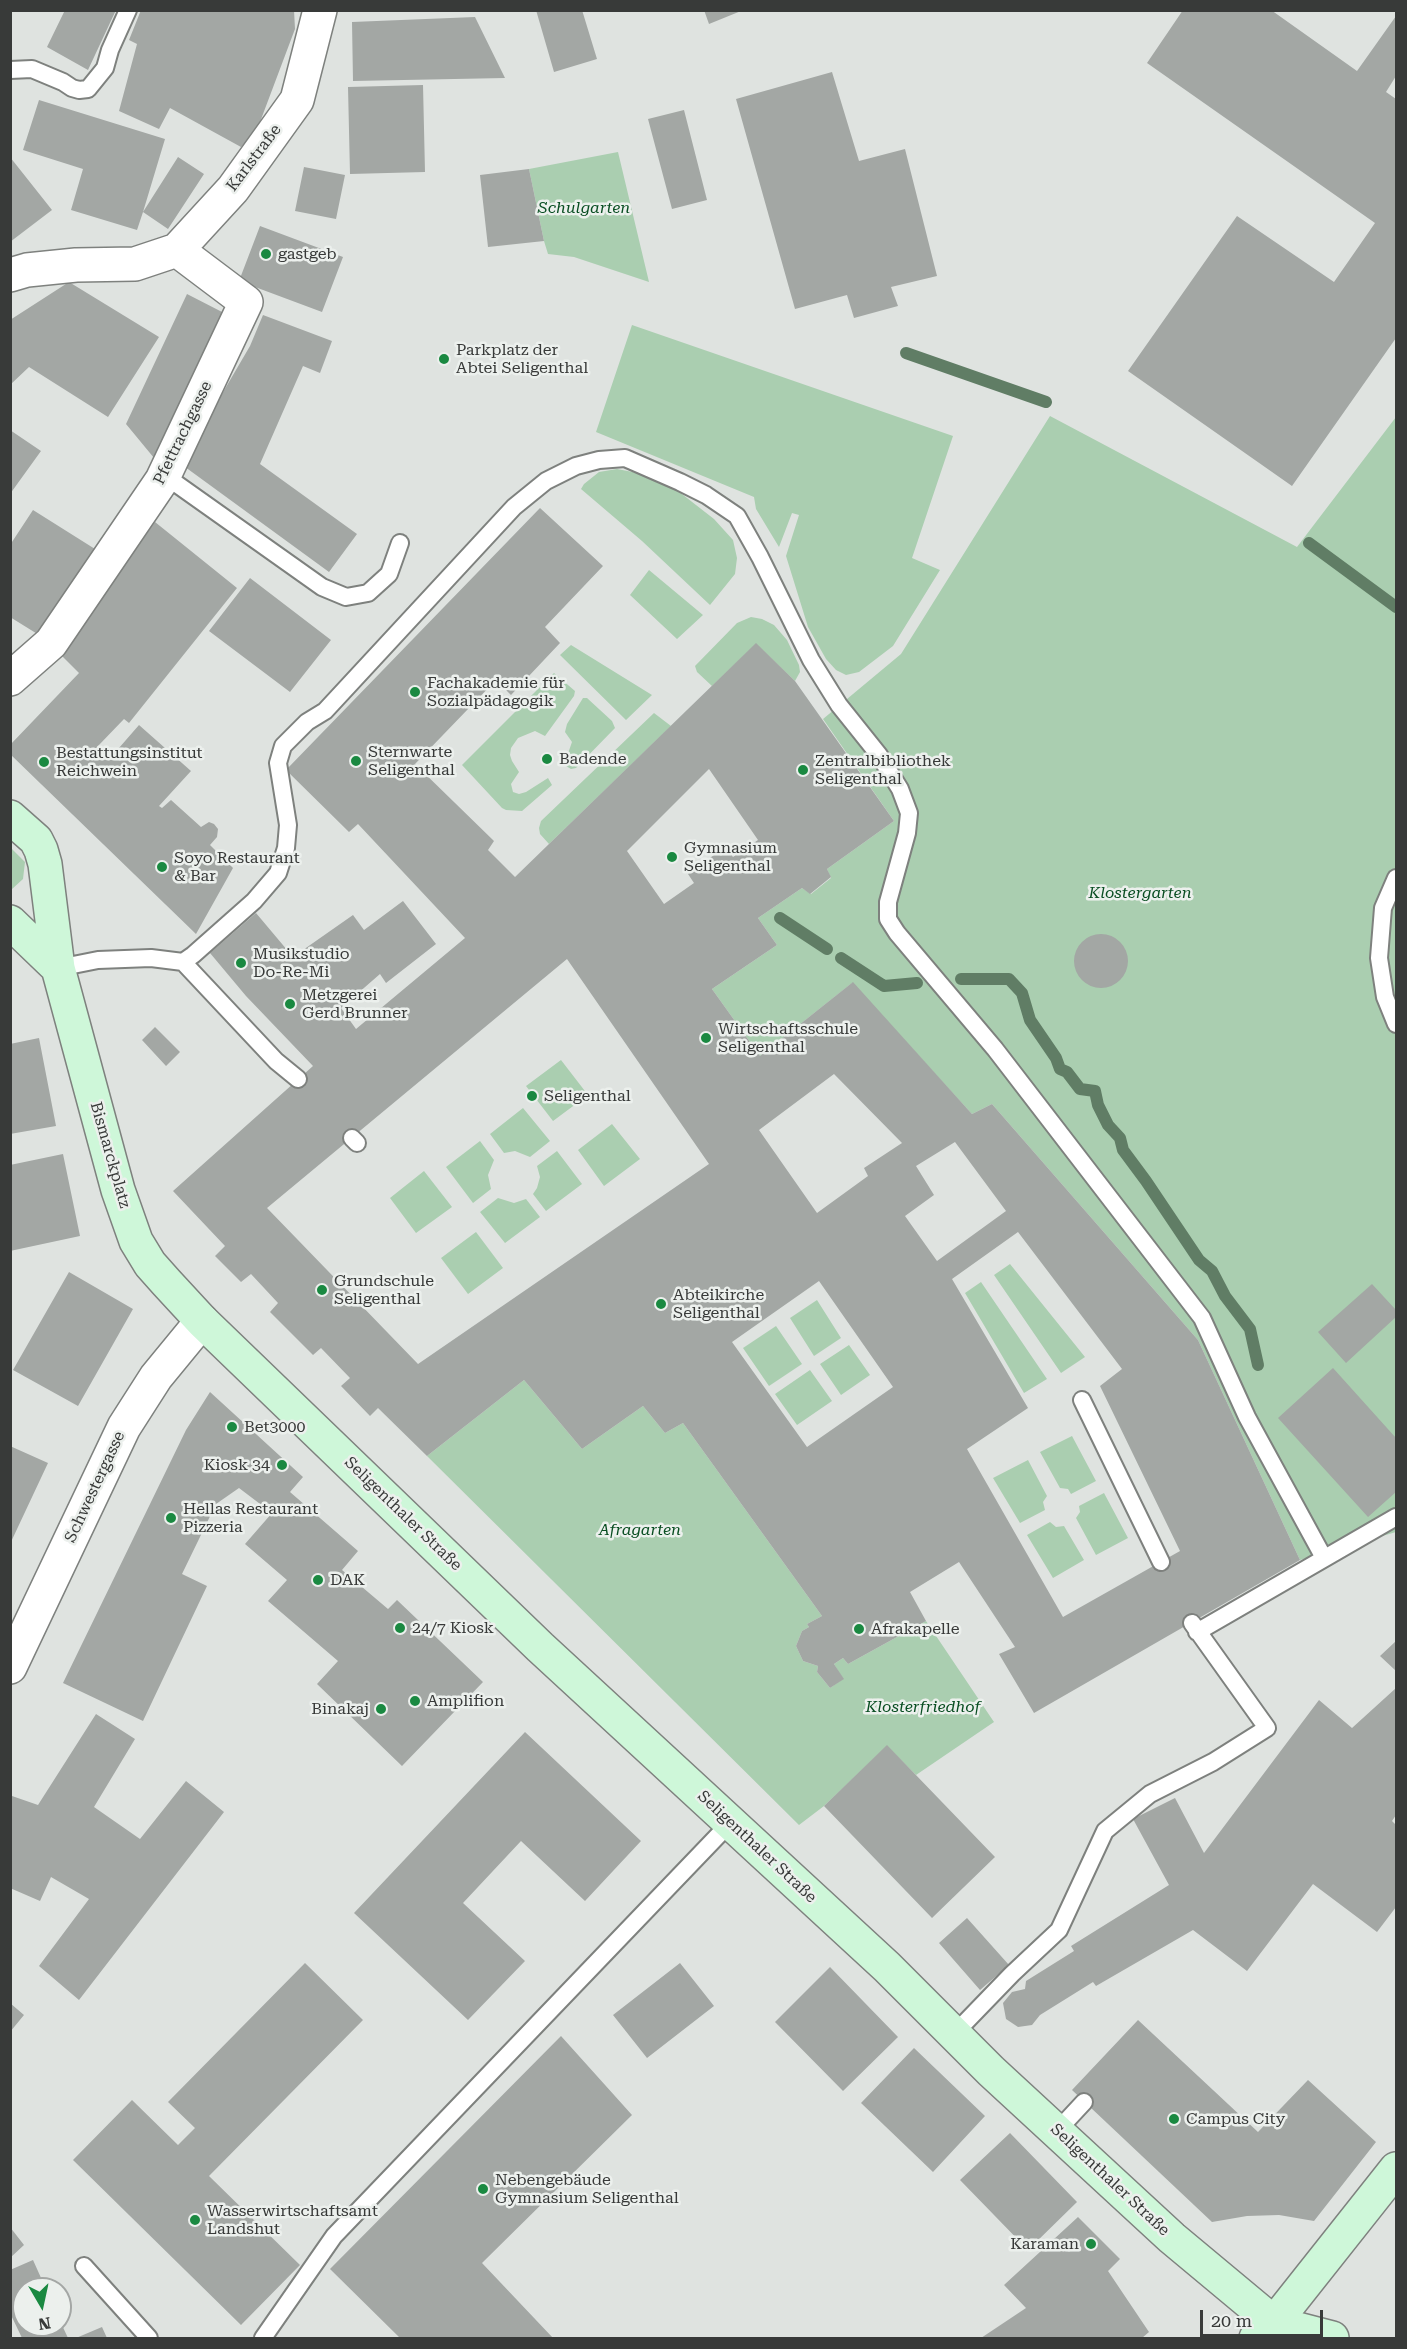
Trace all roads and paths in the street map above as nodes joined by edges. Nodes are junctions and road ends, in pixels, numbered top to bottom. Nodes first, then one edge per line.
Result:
1 (128, 10) edge
2 (320, 10) edge
3 (10, 70) edge
4 (177, 250) junction
5 (10, 275) edge
6 (164, 474) junction
7 (400, 543) dead end
8 (10, 679) edge
9 (10, 817) edge
10 (46, 870) junction
11 (1396, 878) edge
12 (10, 910) edge
13 (10, 922) edge
14 (183, 962) junction
15 (58, 968) junction
16 (1396, 1024) edge
17 (298, 1079) dead end
18 (202, 1321) junction
19 (1082, 1400) dead end
20 (1396, 1517) edge
21 (1324, 1558) junction
22 (1161, 1562) dead end
23 (10, 1666) edge
24 (731, 1822) junction
25 (954, 2034) junction
26 (1084, 2102) dead end
27 (1057, 2131) junction
28 (1396, 2169) edge
29 (84, 2266) dead end
30 (1265, 2331) edge
31 (149, 2338) edge
32 (263, 2338) edge
33 (1332, 2338) edge

1 - 3 lane
2 - 4 street, Karlstraße
4 - 5 street, Karlstraße
4 - 6 street, Pfettrachgasse
6 - 7 lane
6 - 8 street, Pfettrachgasse
9 - 10 street, Bismarckplatz
10 - 12 street
10 - 15 street, Bismarckplatz
11 - 16 lane
13 - 15 street
14 - 15 lane
14 - 17 lane
14 - 21 lane
15 - 18 street, Bismarckplatz
18 - 23 street, Schwestergasse
18 - 24 street, Seligenthaler Straße
19 - 22 lane
20 - 21 lane
21 - 25 lane
24 - 25 street, Seligenthaler Straße
24 - 32 lane
25 - 27 street, Seligenthaler Straße
26 - 27 lane
27 - 30 street, Seligenthaler Straße
28 - 30 street
29 - 31 lane
30 - 33 street, Seligenthaler Straße

